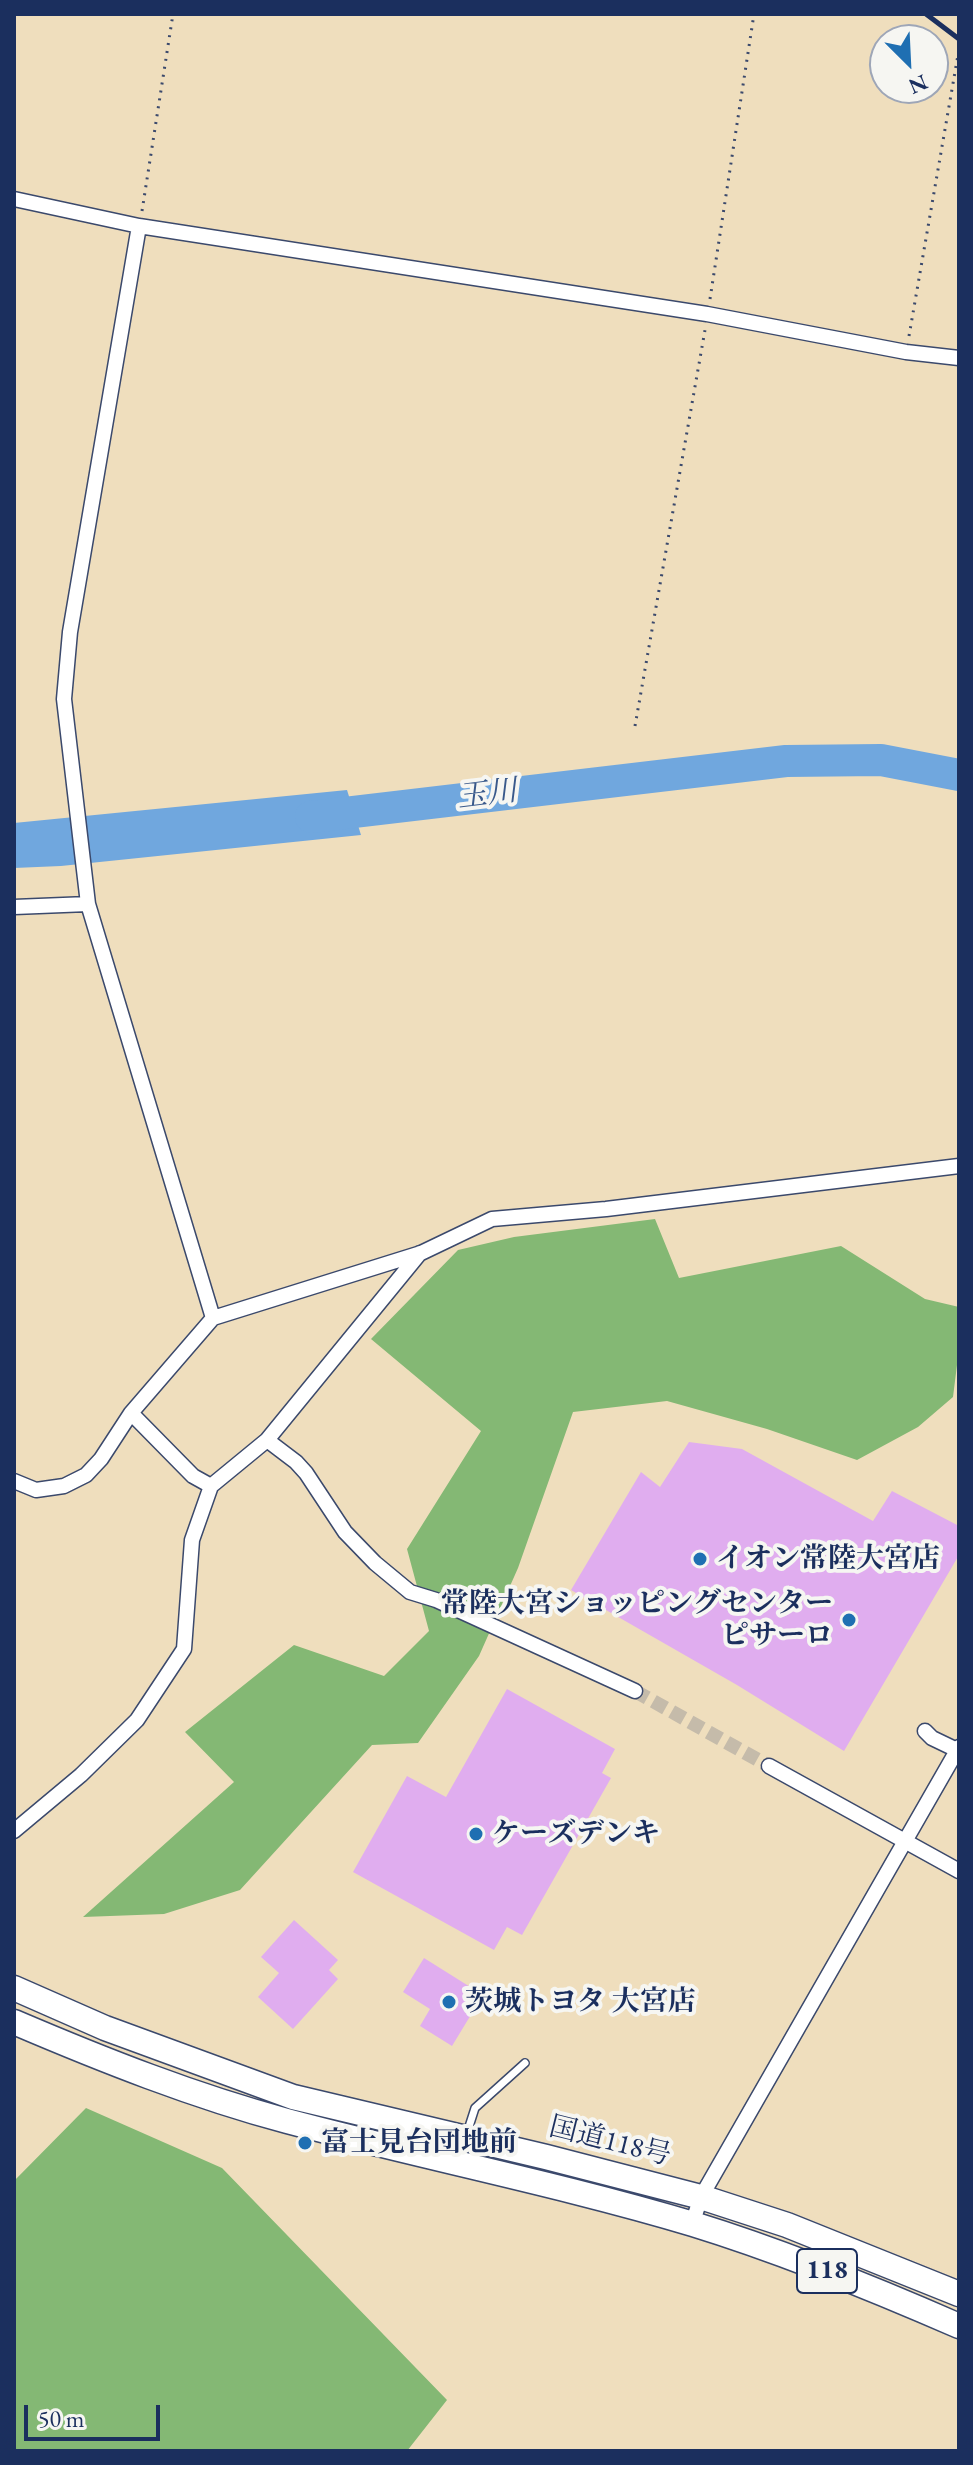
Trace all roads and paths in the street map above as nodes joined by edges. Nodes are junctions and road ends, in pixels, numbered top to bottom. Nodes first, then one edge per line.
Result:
1 (173, 14) edge
2 (754, 14) edge
3 (959, 49) edge
4 (14, 199) edge
5 (139, 226) junction
6 (707, 314) junction
7 (906, 352) junction
8 (959, 358) edge
9 (635, 726) dead end
10 (88, 904) junction
11 (14, 907) edge
12 (959, 1166) edge
13 (421, 1253) junction
14 (213, 1318) junction
15 (131, 1413) junction
16 (267, 1440) junction
17 (14, 1481) edge
18 (211, 1486) junction
19 (635, 1691) tunnel mouth
20 (925, 1731) dead end
21 (958, 1749) edge
22 (769, 1766) tunnel mouth
23 (14, 1831) edge
24 (905, 1841) junction
25 (959, 1871) edge
26 (14, 1988) edge
27 (14, 2022) edge
28 (525, 2063) dead end
29 (465, 2138) junction
30 (701, 2197) junction
31 (692, 2224) junction
32 (959, 2294) edge
33 (959, 2326) edge

1 - 5 path
2 - 6 path
3 - 7 path
4 - 5 street
5 - 6 street
5 - 10 street
6 - 7 street
6 - 9 path
7 - 8 street
10 - 11 street
10 - 14 street
12 - 13 street
13 - 14 street
13 - 16 street
14 - 15 street
15 - 17 street
15 - 18 street
16 - 18 street
16 - 19 street
18 - 23 street
20 - 21 street
21 - 24 street
22 - 24 street
24 - 25 street
24 - 30 street
26 - 29 highway, 国道118号 / 118
27 - 31 highway, 国道118号 / 118
28 - 29 lane
29 - 30 highway, 国道118号 / 118
30 - 31 street
30 - 32 highway, 国道118号 / 118
31 - 33 highway, 国道118号 / 118

